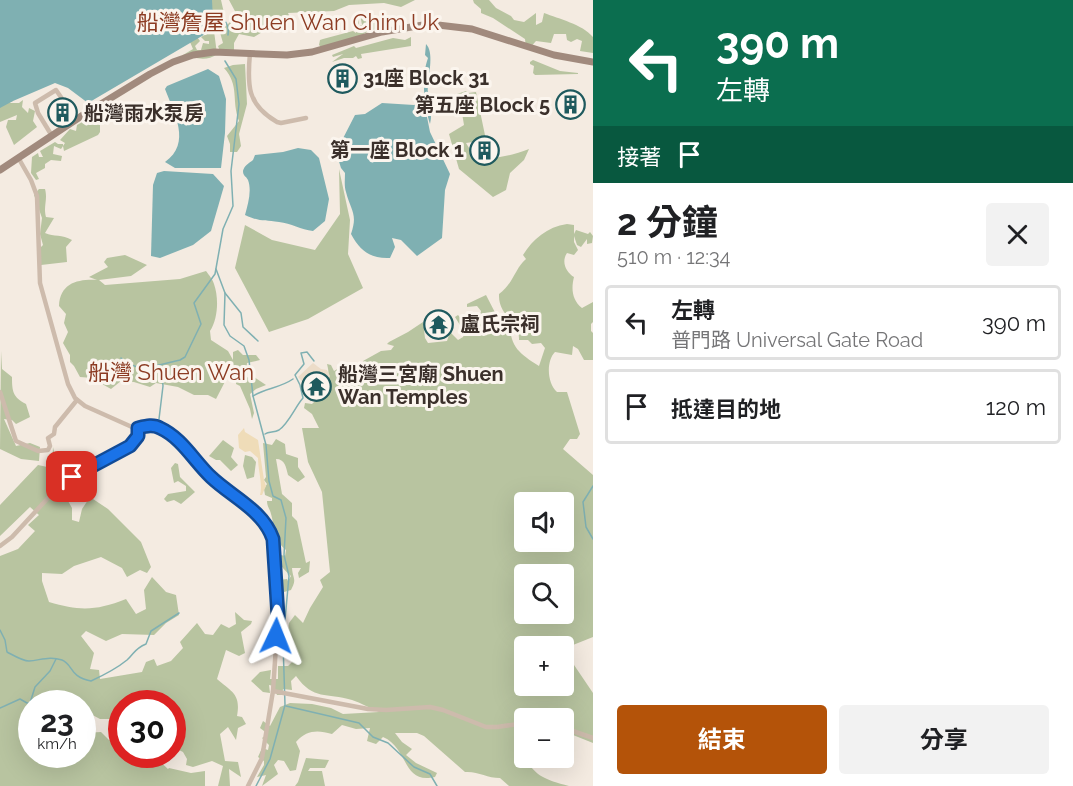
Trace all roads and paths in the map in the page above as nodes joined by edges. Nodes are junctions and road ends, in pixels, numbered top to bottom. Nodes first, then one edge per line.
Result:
1 (250, 53) junction
2 (593, 62) edge
3 (65, 103) dead end
4 (306, 118) dead end
5 (52, 136) junction
6 (19, 159) junction
7 (0, 170) edge
8 (0, 392) edge
9 (77, 400) junction
10 (138, 428) junction
11 (0, 546) edge
12 (273, 691) junction
13 (514, 725) edge
14 (574, 731) edge
15 (593, 738) edge
16 (248, 786) edge

1 - 2 main road
1 - 4 street
1 - 5 main road
3 - 5 street
5 - 6 main road
6 - 7 main road
6 - 9 street
8 - 9 street
9 - 10 street
10 - 11 street
10 - 12 street
12 - 13 street
12 - 16 street
14 - 15 street

